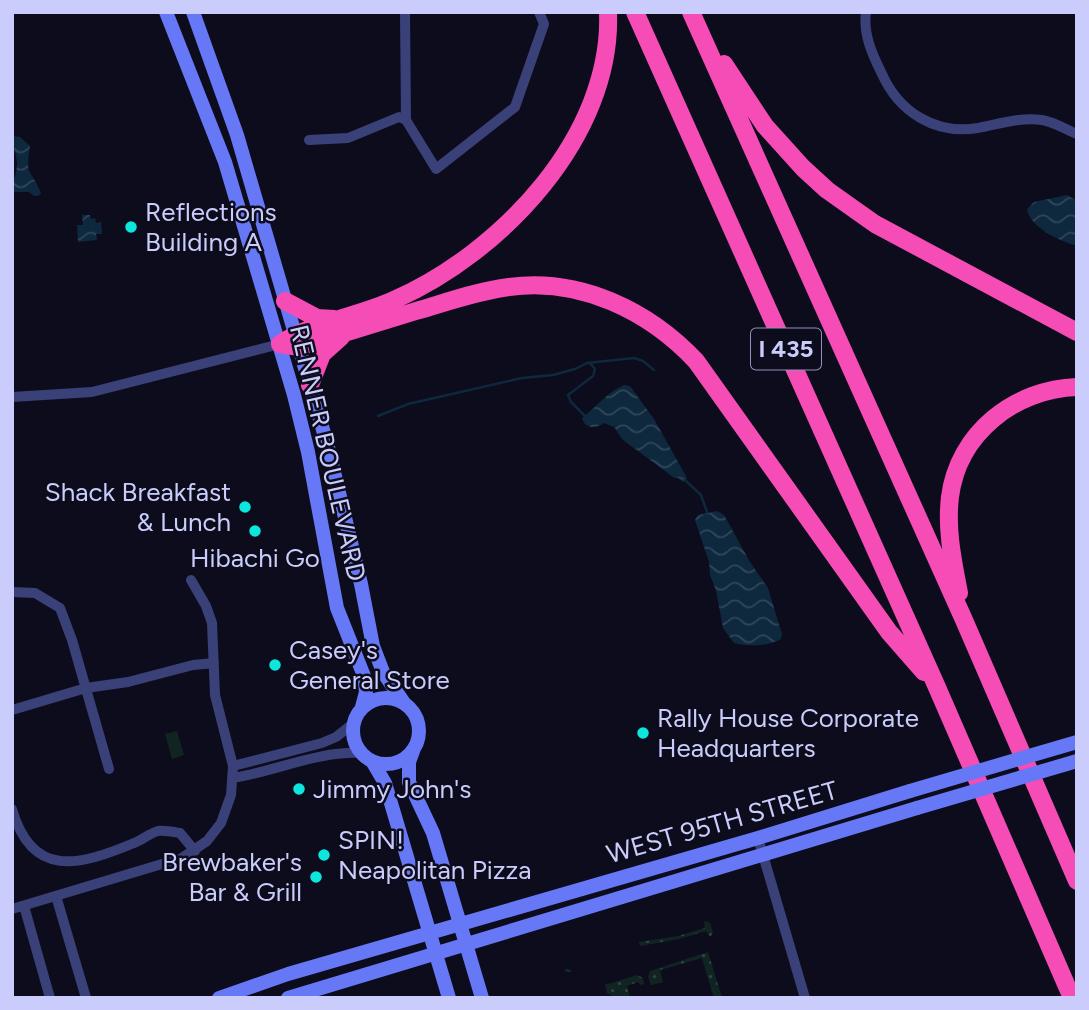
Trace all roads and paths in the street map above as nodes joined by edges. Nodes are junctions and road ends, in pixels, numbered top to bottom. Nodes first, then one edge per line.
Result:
1 (166, 12) edge
2 (192, 12) edge
3 (405, 12) edge
4 (539, 12) edge
5 (608, 12) edge
6 (635, 12) edge
7 (866, 12) edge
8 (692, 13) edge
9 (406, 120) junction
10 (1077, 134) edge
11 (309, 140) dead end
12 (285, 301) junction
13 (346, 325) junction
14 (1077, 332) edge
15 (297, 340) junction
16 (280, 345) junction
17 (310, 385) junction
18 (1077, 387) edge
19 (12, 397) edge
20 (191, 580) dead end
21 (12, 592) edge
22 (964, 620) junction
23 (214, 663) junction
24 (936, 685) junction
25 (86, 688) junction
26 (404, 703) junction
27 (362, 707) junction
28 (12, 710) edge
29 (354, 723) junction
30 (1077, 742) edge
31 (413, 751) junction
32 (367, 757) junction
33 (1077, 761) edge
34 (233, 766) junction
35 (109, 769) dead end
36 (233, 778) junction
37 (13, 813) edge
38 (758, 838) junction
39 (195, 851) junction
40 (763, 856) junction
41 (1077, 881) edge
42 (56, 896) junction
43 (24, 906) junction
44 (12, 909) edge
45 (460, 924) junction
46 (431, 933) junction
47 (467, 945) junction
48 (436, 954) junction
49 (50, 998) edge
50 (86, 998) edge
51 (219, 998) edge
52 (288, 998) edge
53 (449, 998) edge
54 (482, 998) edge
55 (804, 998) edge
56 (1072, 998) edge

1 - 16 main road, RENNER BOULEVARD
2 - 12 main road, RENNER BOULEVARD
3 - 9 street
4 - 9 street
5 - 13 highway
6 - 24 highway, I 435
7 - 10 street
8 - 14 highway
8 - 22 highway, I 435
9 - 11 street
12 - 13 highway
12 - 15 main road, RENNER BOULEVARD
13 - 15 highway
13 - 17 highway
13 - 24 highway
15 - 16 highway
15 - 17 main road, RENNER BOULEVARD
16 - 19 street
16 - 27 main road, RENNER BOULEVARD
17 - 26 main road, RENNER BOULEVARD
18 - 22 highway
20 - 23 street
21 - 25 street
22 - 41 highway, I 435
23 - 25 street
23 - 34 street
24 - 56 highway, I 435
25 - 28 street
25 - 35 street
26 - 27 main road
26 - 31 main road
27 - 29 main road
29 - 32 main road
29 - 34 street
30 - 38 main road, WEST 95TH STREET, bridge
31 - 32 main road
31 - 45 main road
32 - 36 street
32 - 46 main road
33 - 40 main road, WEST 95TH STREET, bridge
34 - 36 street
36 - 39 street
37 - 39 street
38 - 40 street
38 - 45 main road, WEST 95TH STREET
39 - 42 street
40 - 47 main road, WEST 95TH STREET
40 - 55 street
42 - 43 street
42 - 50 street
43 - 44 street
43 - 49 street
45 - 46 main road, WEST 95TH STREET
45 - 47 main road
46 - 48 main road
46 - 51 main road, WEST 95TH STREET
47 - 48 main road, WEST 95TH STREET
47 - 54 main road
48 - 52 main road, WEST 95TH STREET
48 - 53 main road

